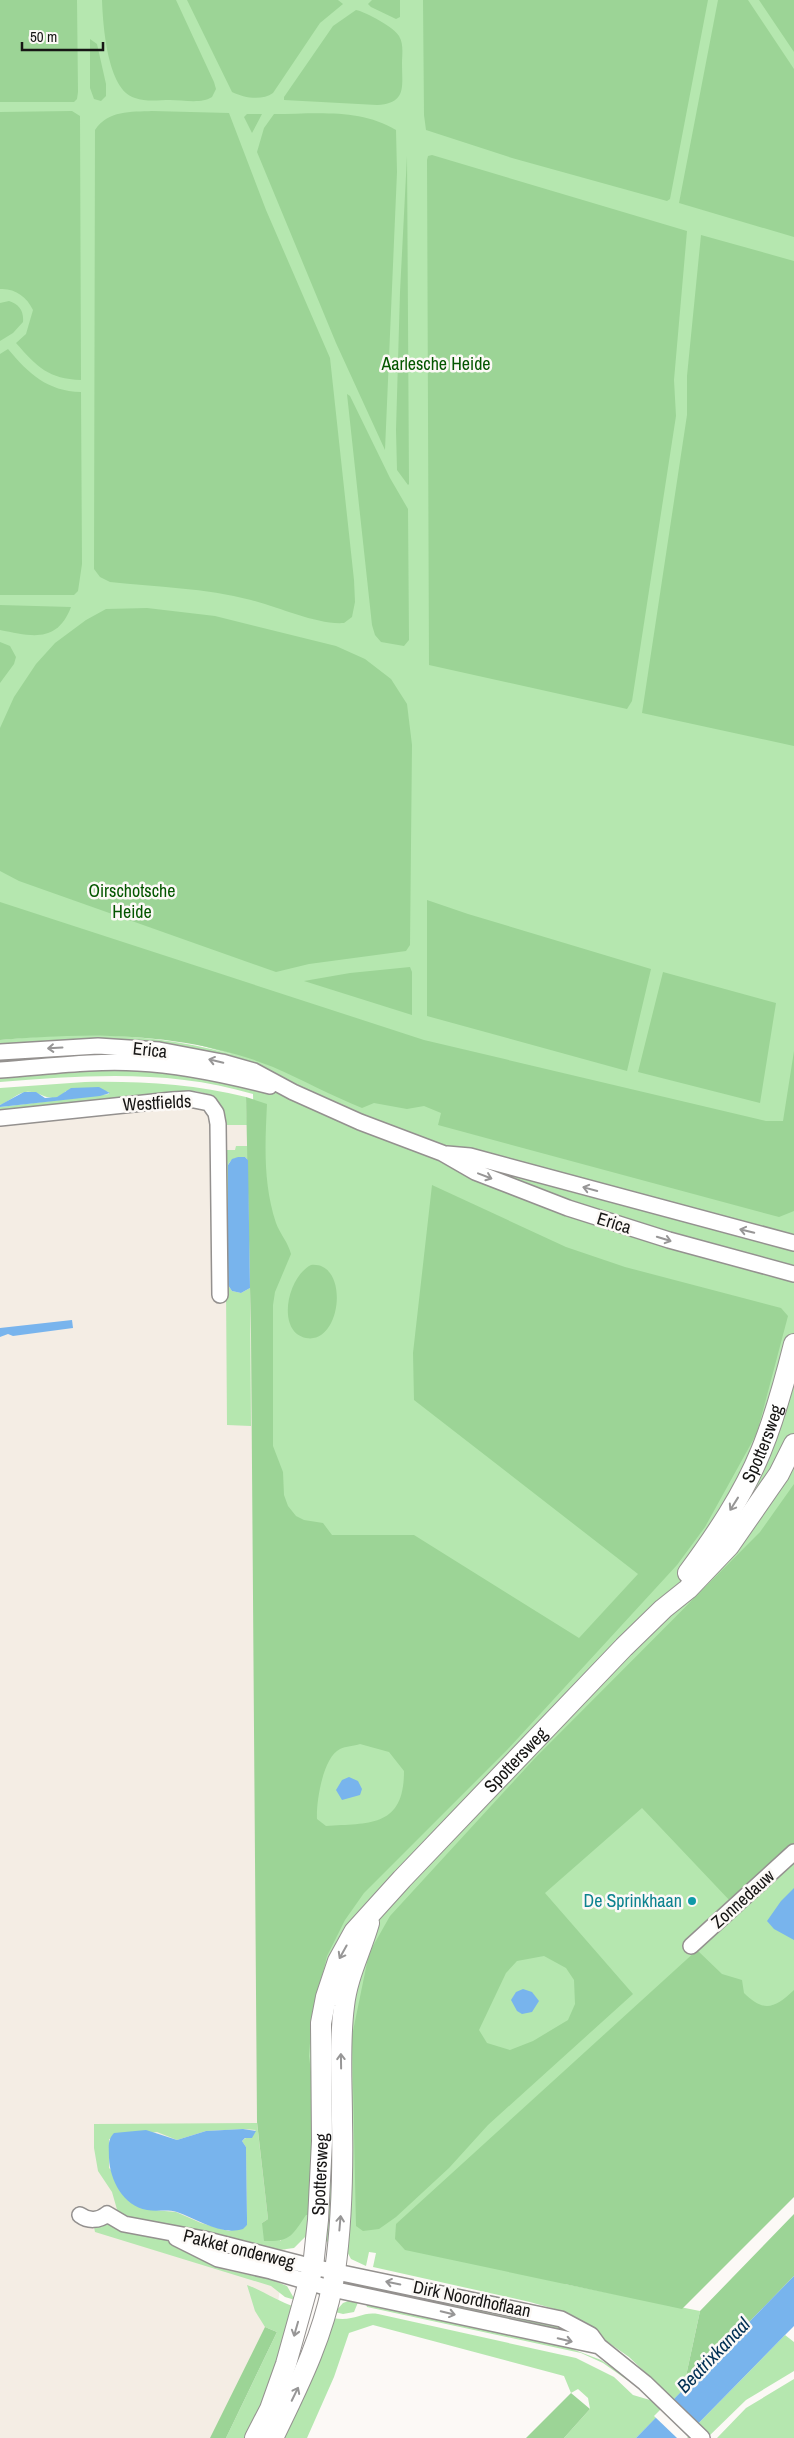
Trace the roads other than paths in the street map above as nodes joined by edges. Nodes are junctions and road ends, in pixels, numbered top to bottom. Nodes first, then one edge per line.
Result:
1 (0, 1052) edge
2 (0, 1070) edge
3 (293, 1092) junction
4 (0, 1118) edge
5 (442, 1153) junction
6 (794, 1244) edge
7 (794, 1274) edge
8 (220, 1295) dead end
9 (794, 1344) edge
10 (794, 1444) edge
11 (662, 1609) junction
12 (794, 1852) edge
13 (372, 1914) junction
14 (691, 1946) dead end
15 (80, 2215) dead end
16 (311, 2275) junction
17 (333, 2280) junction
18 (255, 2438) edge
19 (273, 2438) edge
20 (702, 2438) edge

3 -> 1 street, Erica
2 - 3 street, Erica
3 - 5 street, Erica
4 - 8 street, Westfields
6 -> 5 street, Erica
5 -> 7 street, Erica
9 -> 11 main road, Spottersweg
10 - 11 main road, Spottersweg
11 - 13 main road, Spottersweg
12 - 14 street, Zonnedauw
13 -> 16 main road, Spottersweg
17 -> 13 main road, Spottersweg
15 - 16 street, Pakket onderweg
16 - 17 street, Pakket onderweg
16 -> 18 main road, Spottersweg
19 -> 17 main road, Spottersweg
17 - 20 street, Dirk Noordhoflaan

